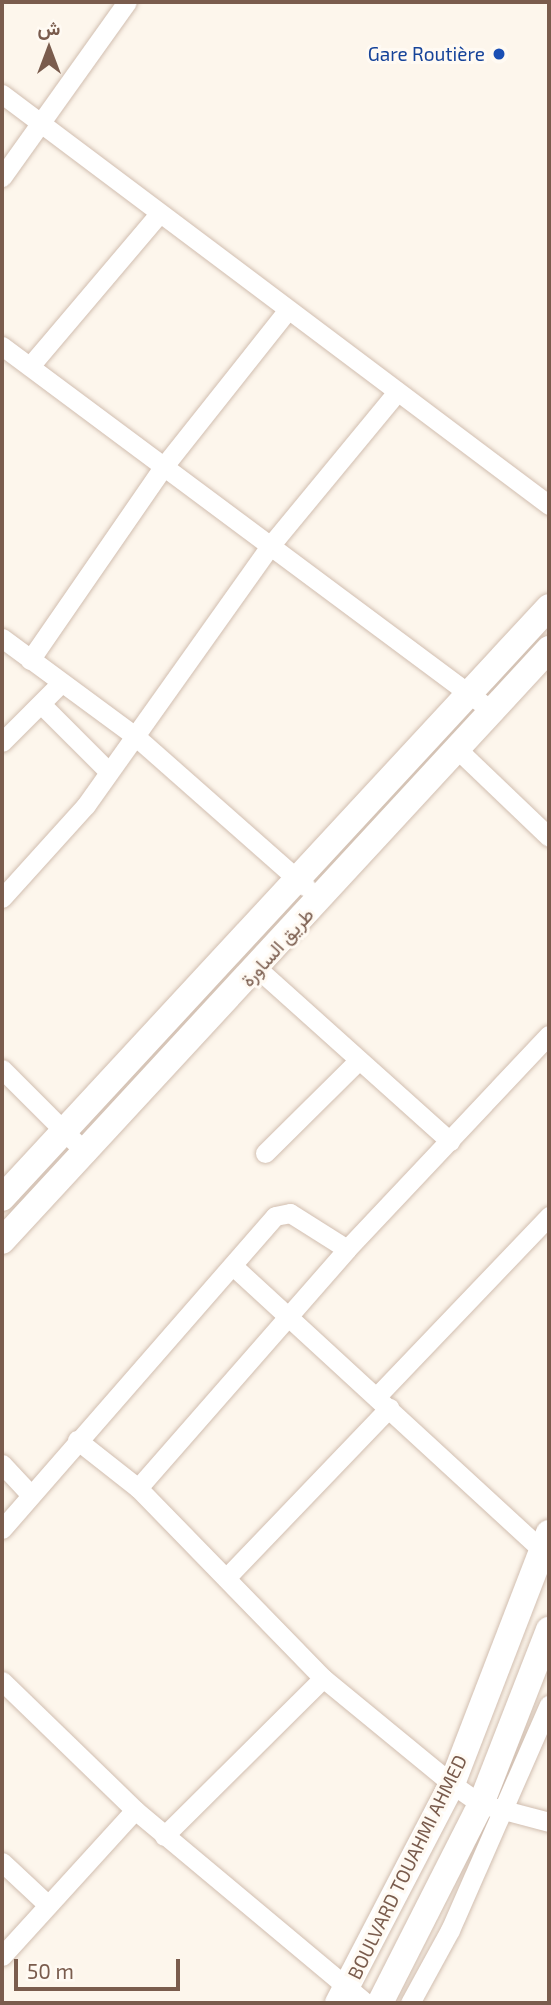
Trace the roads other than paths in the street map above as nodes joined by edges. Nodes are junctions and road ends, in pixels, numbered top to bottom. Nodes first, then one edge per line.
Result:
1 (127, 2) edge
2 (2, 94) edge
3 (39, 121) junction
4 (2, 177) edge
5 (159, 214) junction
6 (288, 311) junction
7 (2, 345) edge
8 (30, 366) junction
9 (397, 392) junction
10 (164, 466) junction
11 (549, 505) edge
12 (270, 546) junction
13 (549, 607) edge
14 (2, 638) edge
15 (549, 649) edge
16 (30, 660) junction
17 (61, 683) junction
18 (470, 689) junction
19 (41, 704) junction
20 (492, 711) junction
21 (135, 736) junction
22 (2, 742) edge
23 (457, 749) junction
24 (109, 772) junction
25 (549, 837) edge
26 (297, 877) junction
27 (2, 898) edge
28 (320, 900) junction
29 (258, 969) junction
30 (549, 1035) edge
31 (358, 1061) junction
32 (2, 1069) edge
33 (66, 1128) junction
34 (450, 1141) junction
35 (86, 1153) junction
36 (265, 1153) dead end
37 (2, 1198) edge
38 (549, 1216) edge
39 (2, 1241) edge
40 (347, 1249) junction
41 (233, 1266) junction
42 (286, 1315) junction
43 (383, 1401) junction
44 (77, 1440) junction
45 (2, 1464) edge
46 (138, 1488) junction
47 (30, 1494) junction
48 (2, 1529) edge
49 (546, 1542) edge
50 (226, 1578) junction
51 (549, 1630) edge
52 (323, 1678) junction
53 (2, 1681) edge
54 (549, 1705) edge
55 (452, 1784) junction
56 (492, 1806) junction
57 (135, 1810) junction
58 (549, 1822) edge
59 (164, 1836) junction
60 (2, 1862) edge
61 (48, 1905) junction
62 (2, 1956) edge
63 (350, 1999) edge
64 (380, 2003) edge
65 (410, 2003) edge

1 - 3 street
2 - 3 street
3 - 4 street
3 - 5 street
5 - 6 street
5 - 8 street
6 - 9 street
6 - 10 street
7 - 8 street
8 - 10 street
9 - 11 street
9 - 12 street
10 - 12 street
10 - 16 street
12 - 18 street
12 - 21 street
13 - 18 main road, طريق الساورة
14 - 16 street
15 - 20 main road, طريق الساورة
16 - 17 street
17 - 19 street
17 - 21 street
18 - 20 street
18 - 26 main road, طريق الساورة
19 - 22 street
19 - 24 street
20 - 23 main road, طريق الساورة
21 - 24 street
21 - 26 street
23 - 25 street
23 - 28 main road, طريق الساورة
24 - 27 street
26 - 28 street
26 - 33 main road, طريق الساورة
28 - 29 main road, طريق الساورة
29 - 31 street
29 - 35 main road, طريق الساورة
30 - 34 street
31 - 34 street
31 - 36 street
32 - 33 street
33 - 35 street
33 - 37 main road, طريق الساورة
34 - 40 street
35 - 39 main road, طريق الساورة
38 - 43 street
40 - 41 street
40 - 42 street
41 - 42 street
41 - 44 street
42 - 43 street
42 - 46 street
43 - 49 street
43 - 50 street
44 - 46 street
44 - 47 street
45 - 47 street
46 - 50 street
47 - 48 street
49 - 55 main road, BOULVARD TOUAHMI AHMED
50 - 52 street
51 - 56 main road, BOULVARD TOUAHMI AHMED
52 - 55 street
52 - 59 street
53 - 57 street
54 - 56 street
55 - 56 street
55 - 63 main road, BOULVARD TOUAHMI AHMED
56 - 58 street
56 - 64 main road, BOULVARD TOUAHMI AHMED
56 - 65 street
57 - 59 street
57 - 61 street
59 - 63 street
60 - 61 street
61 - 62 street

